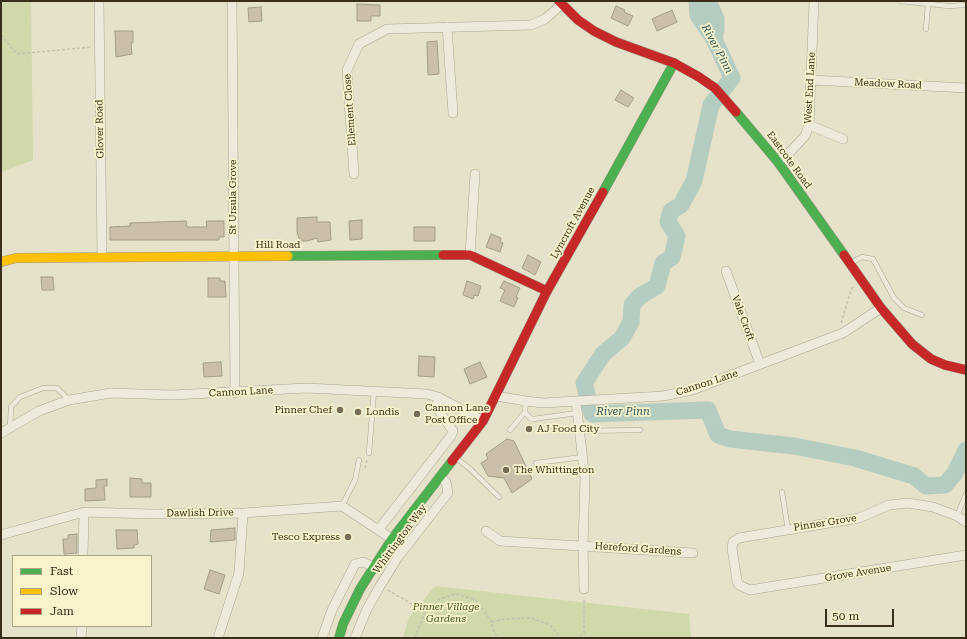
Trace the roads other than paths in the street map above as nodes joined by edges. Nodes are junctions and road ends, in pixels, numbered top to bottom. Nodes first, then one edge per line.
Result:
1 (99, 1) edge
2 (232, 1) edge
3 (814, 1) edge
4 (900, 1) edge
5 (561, 3) edge
6 (928, 4) junction
7 (966, 5) edge
8 (446, 27) junction
9 (926, 29) dead end
10 (674, 63) junction
11 (811, 80) junction
12 (966, 88) edge
13 (453, 113) dead end
14 (809, 125) junction
15 (843, 139) dead end
16 (778, 162) junction
17 (354, 174) dead end
18 (475, 174) dead end
19 (470, 255) junction
20 (102, 257) junction
21 (234, 257) junction
22 (1, 262) edge
23 (850, 264) junction
24 (726, 271) dead end
25 (547, 291) junction
26 (880, 308) junction
27 (922, 315) dead end
28 (760, 364) junction
29 (966, 370) edge
30 (374, 391) junction
31 (235, 393) junction
32 (496, 396) junction
33 (438, 397) junction
34 (69, 400) junction
35 (579, 401) junction
36 (526, 402) junction
37 (525, 412) junction
38 (577, 413) junction
39 (483, 421) junction
40 (10, 428) junction
41 (510, 430) dead end
42 (579, 430) junction
43 (640, 430) dead end
44 (1, 433) edge
45 (369, 453) dead end
46 (455, 457) junction
47 (583, 457) junction
48 (359, 460) dead end
49 (536, 463) dead end
50 (440, 477) junction
51 (782, 492) dead end
52 (966, 494) edge
53 (499, 497) dead end
54 (342, 506) junction
55 (84, 512) junction
56 (243, 513) junction
57 (957, 516) junction
58 (966, 522) edge
59 (379, 529) junction
60 (788, 530) junction
61 (486, 531) dead end
62 (1, 535) edge
63 (392, 539) junction
64 (583, 545) junction
65 (693, 553) dead end
66 (83, 555) edge
67 (966, 555) edge
68 (374, 567) junction
69 (584, 589) road end
70 (750, 590) joint
71 (82, 627) edge
72 (82, 638) edge
73 (218, 638) edge
74 (322, 638) edge
75 (339, 638) edge
76 (354, 638) edge

1 - 20 street, Glover Road
2 - 21 street, St Ursula Grove
3 - 11 street, West End Lane
4 - 6 lane
5 - 8 street, Ellement Close
5 - 10 street, Eastcote Road
6 - 7 lane
6 - 9 lane
8 - 13 street
8 - 17 street, Ellement Close
10 - 16 street, Eastcote Road
10 - 25 street, Lyncroft Avenue
11 - 12 street, Meadow Road
11 - 14 street, West End Lane
14 - 15 street
14 - 16 street, West End Lane
16 - 23 street, Eastcote Road
18 - 19 street
19 - 21 street, Hill Road
19 - 25 street, Hill Road
20 - 21 street, Hill Road
20 - 22 street, Hill Road
21 - 31 street, St Ursula Grove
23 - 26 street, Eastcote Road
23 - 27 lane
24 - 28 street, Vale Croft
25 - 32 street, Lyncroft Avenue
26 - 28 street, Cannon Lane
26 - 29 street, Eastcote Road
28 - 35 street, Cannon Lane
30 - 31 street, Cannon Lane
30 - 33 street, Cannon Lane
30 - 45 lane
31 - 34 street, Cannon Lane
32 - 36 street, Cannon Lane
32 - 39 street, Whittington Way
33 - 39 street, Cannon Lane
33 - 59 street
34 - 40 street, Cannon Lane
34 - 40 lane
35 - 36 street, Cannon Lane
35 - 38 street, Hereford Gardens
36 - 37 lane
37 - 38 lane
37 - 41 lane
38 - 42 street, Hereford Gardens
39 - 46 street, Whittington Way
40 - 44 street, Cannon Lane
42 - 43 lane
42 - 47 street, Hereford Gardens
46 - 50 street, Whittington Way
46 - 53 lane
47 - 49 lane
47 - 64 street, Hereford Gardens
48 - 54 lane
50 - 63 street, Whittington Way
50 - 76 street, Whittington Way
51 - 60 lane
52 - 57 lane
54 - 56 street, Dawlish Drive
54 - 59 street
55 - 56 street, Dawlish Drive
55 - 62 street, Dawlish Drive
55 - 66 street
56 - 73 street
57 - 58 street, Pinner Grove
57 - 60 street, Pinner Grove
59 - 63 street
60 - 70 street, Pinner Grove
61 - 64 street, Hereford Gardens
63 - 68 street, Whittington Way
64 - 65 street, Hereford Gardens
64 - 69 street, Hereford Gardens
67 - 70 street, Grove Avenue
68 - 74 street, Whittington Way
68 - 75 street, Whittington Way
71 - 72 street

